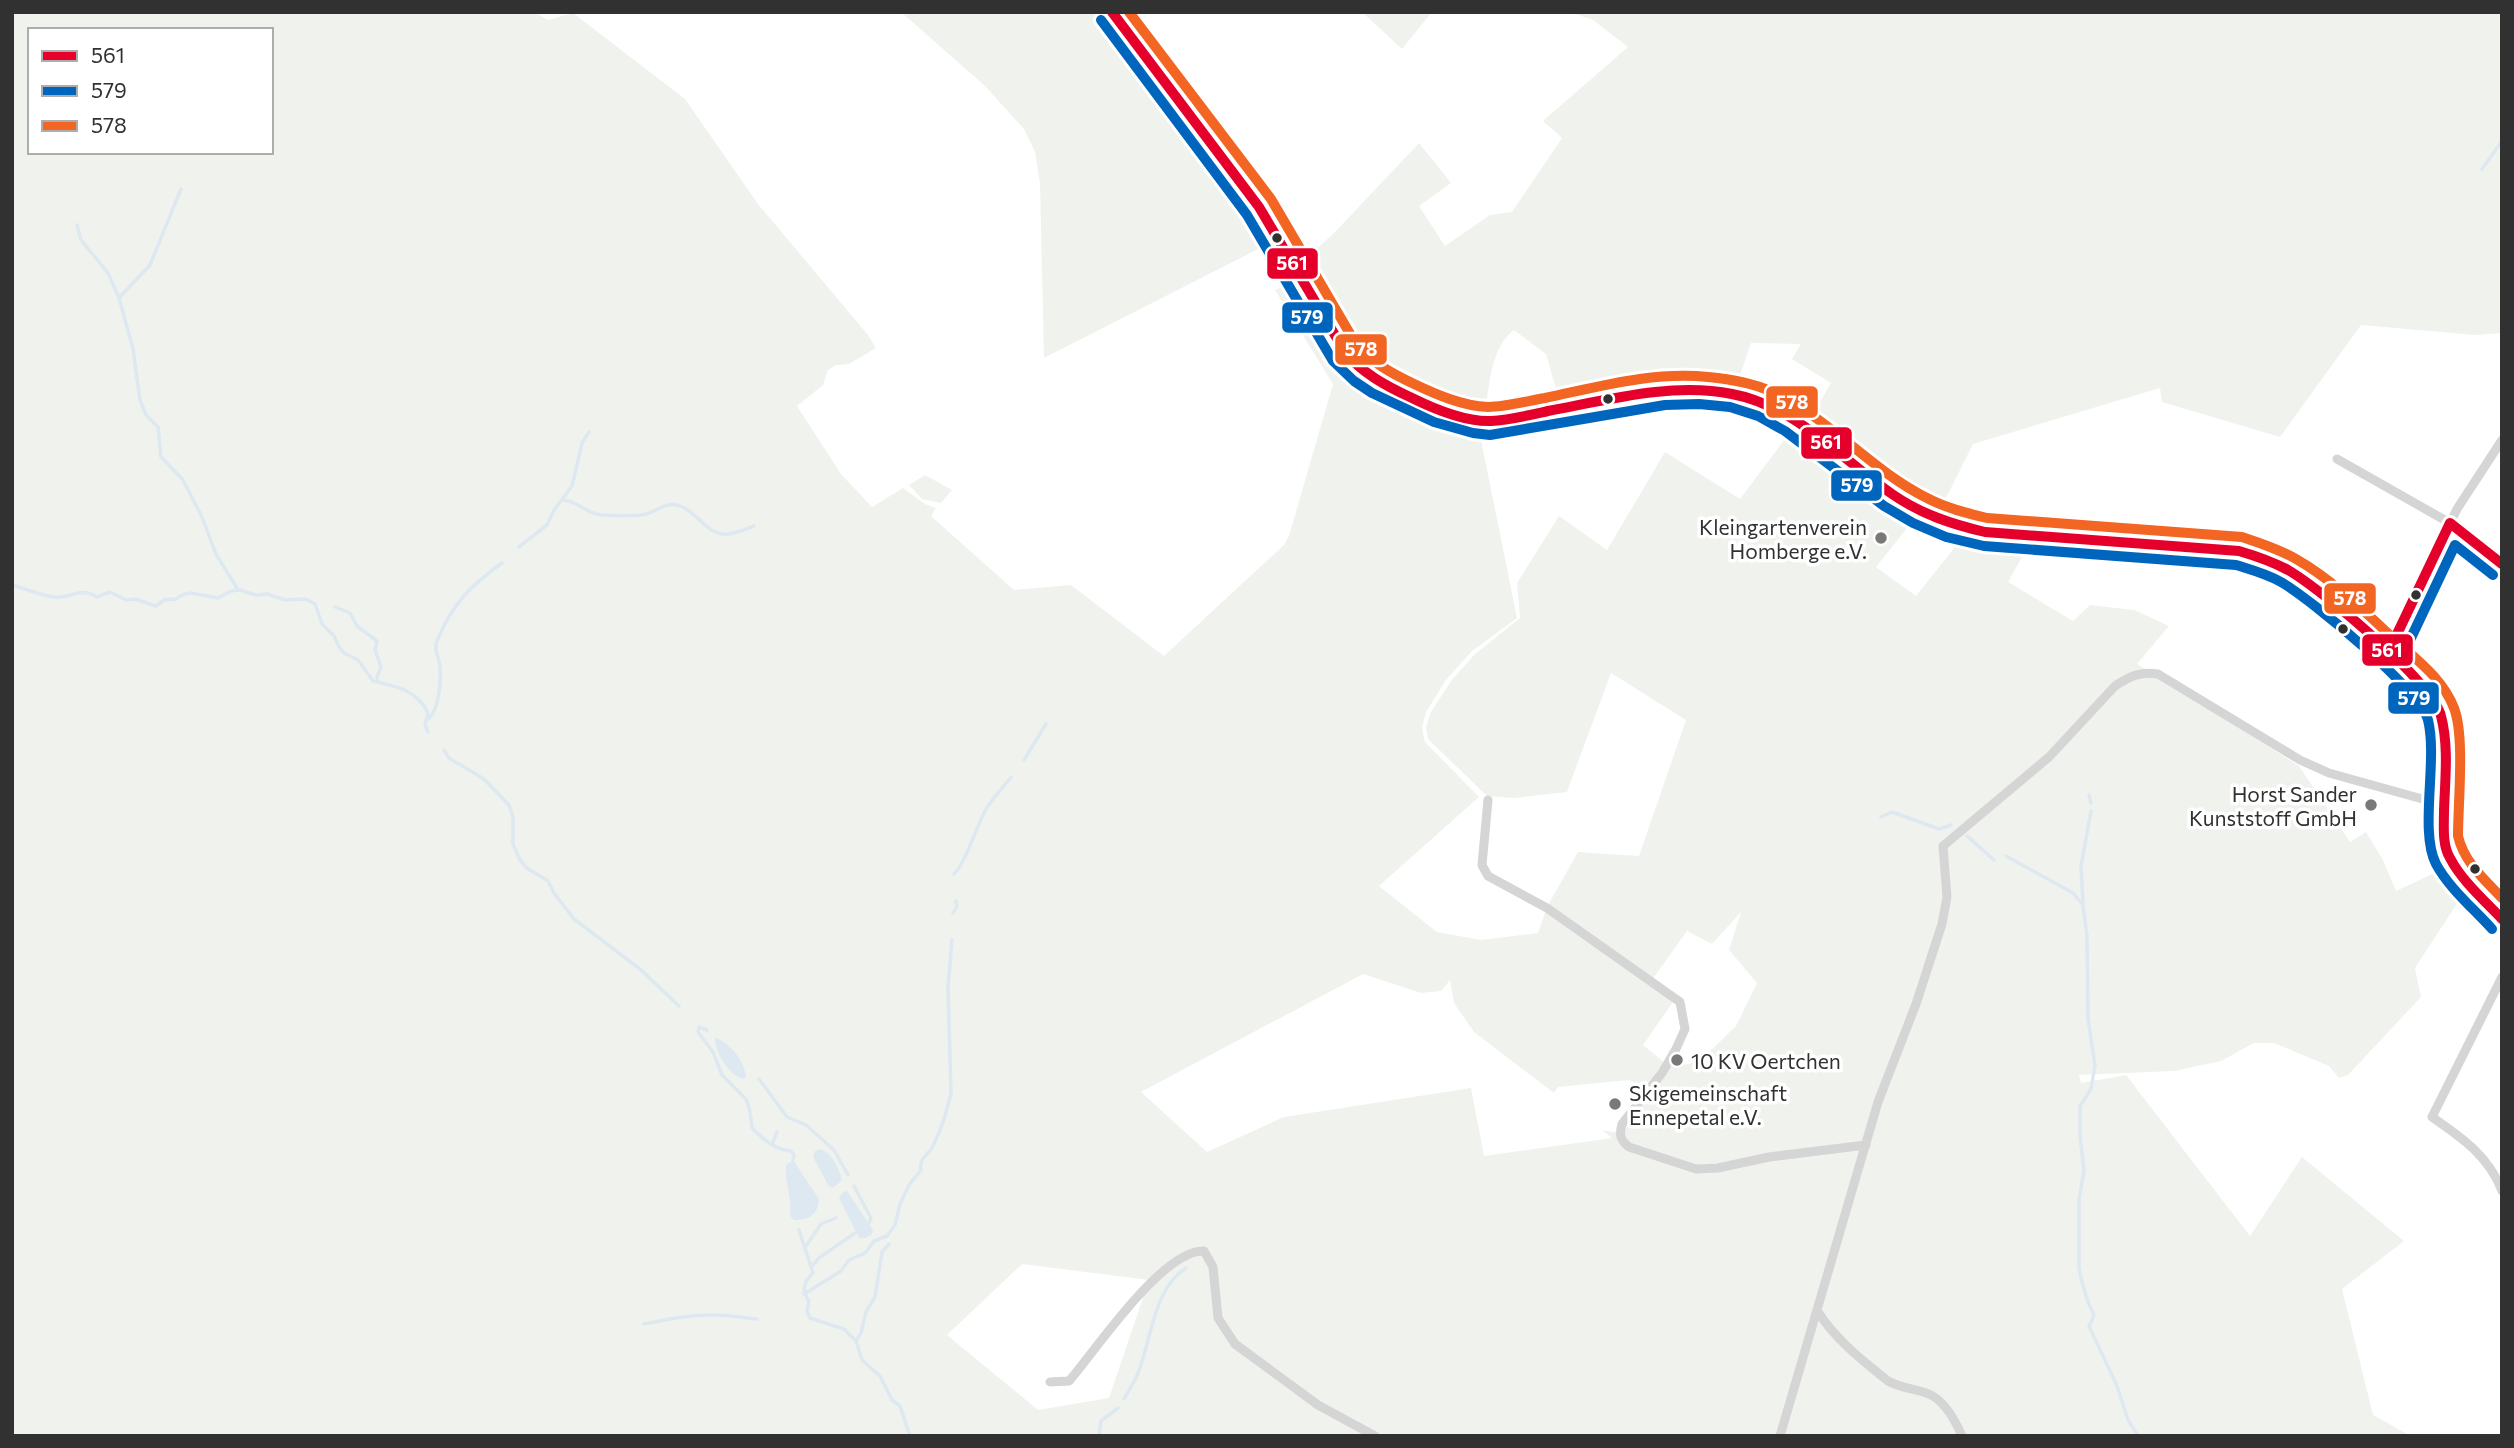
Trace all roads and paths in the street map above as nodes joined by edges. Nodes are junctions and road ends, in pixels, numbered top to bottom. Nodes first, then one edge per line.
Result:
1 (1112, 12) edge
2 (2502, 440) edge
3 (2337, 459) dead end
4 (2450, 523) junction
5 (2502, 564) edge
6 (2388, 653) junction
7 (1488, 800) dead end
8 (2444, 805) junction
9 (2502, 919) edge
10 (2502, 977) edge
11 (1866, 1145) junction
12 (2502, 1191) edge
13 (1818, 1312) junction
14 (1050, 1382) dead end
15 (1375, 1436) edge
16 (1780, 1436) edge
17 (1962, 1436) edge

1 - 6 street
2 - 4 street
3 - 4 street
4 - 5 street
4 - 6 street
6 - 8 street
7 - 11 street
8 - 9 street
8 - 11 street
10 - 12 street
11 - 13 street
13 - 16 street
13 - 17 street
14 - 15 street

